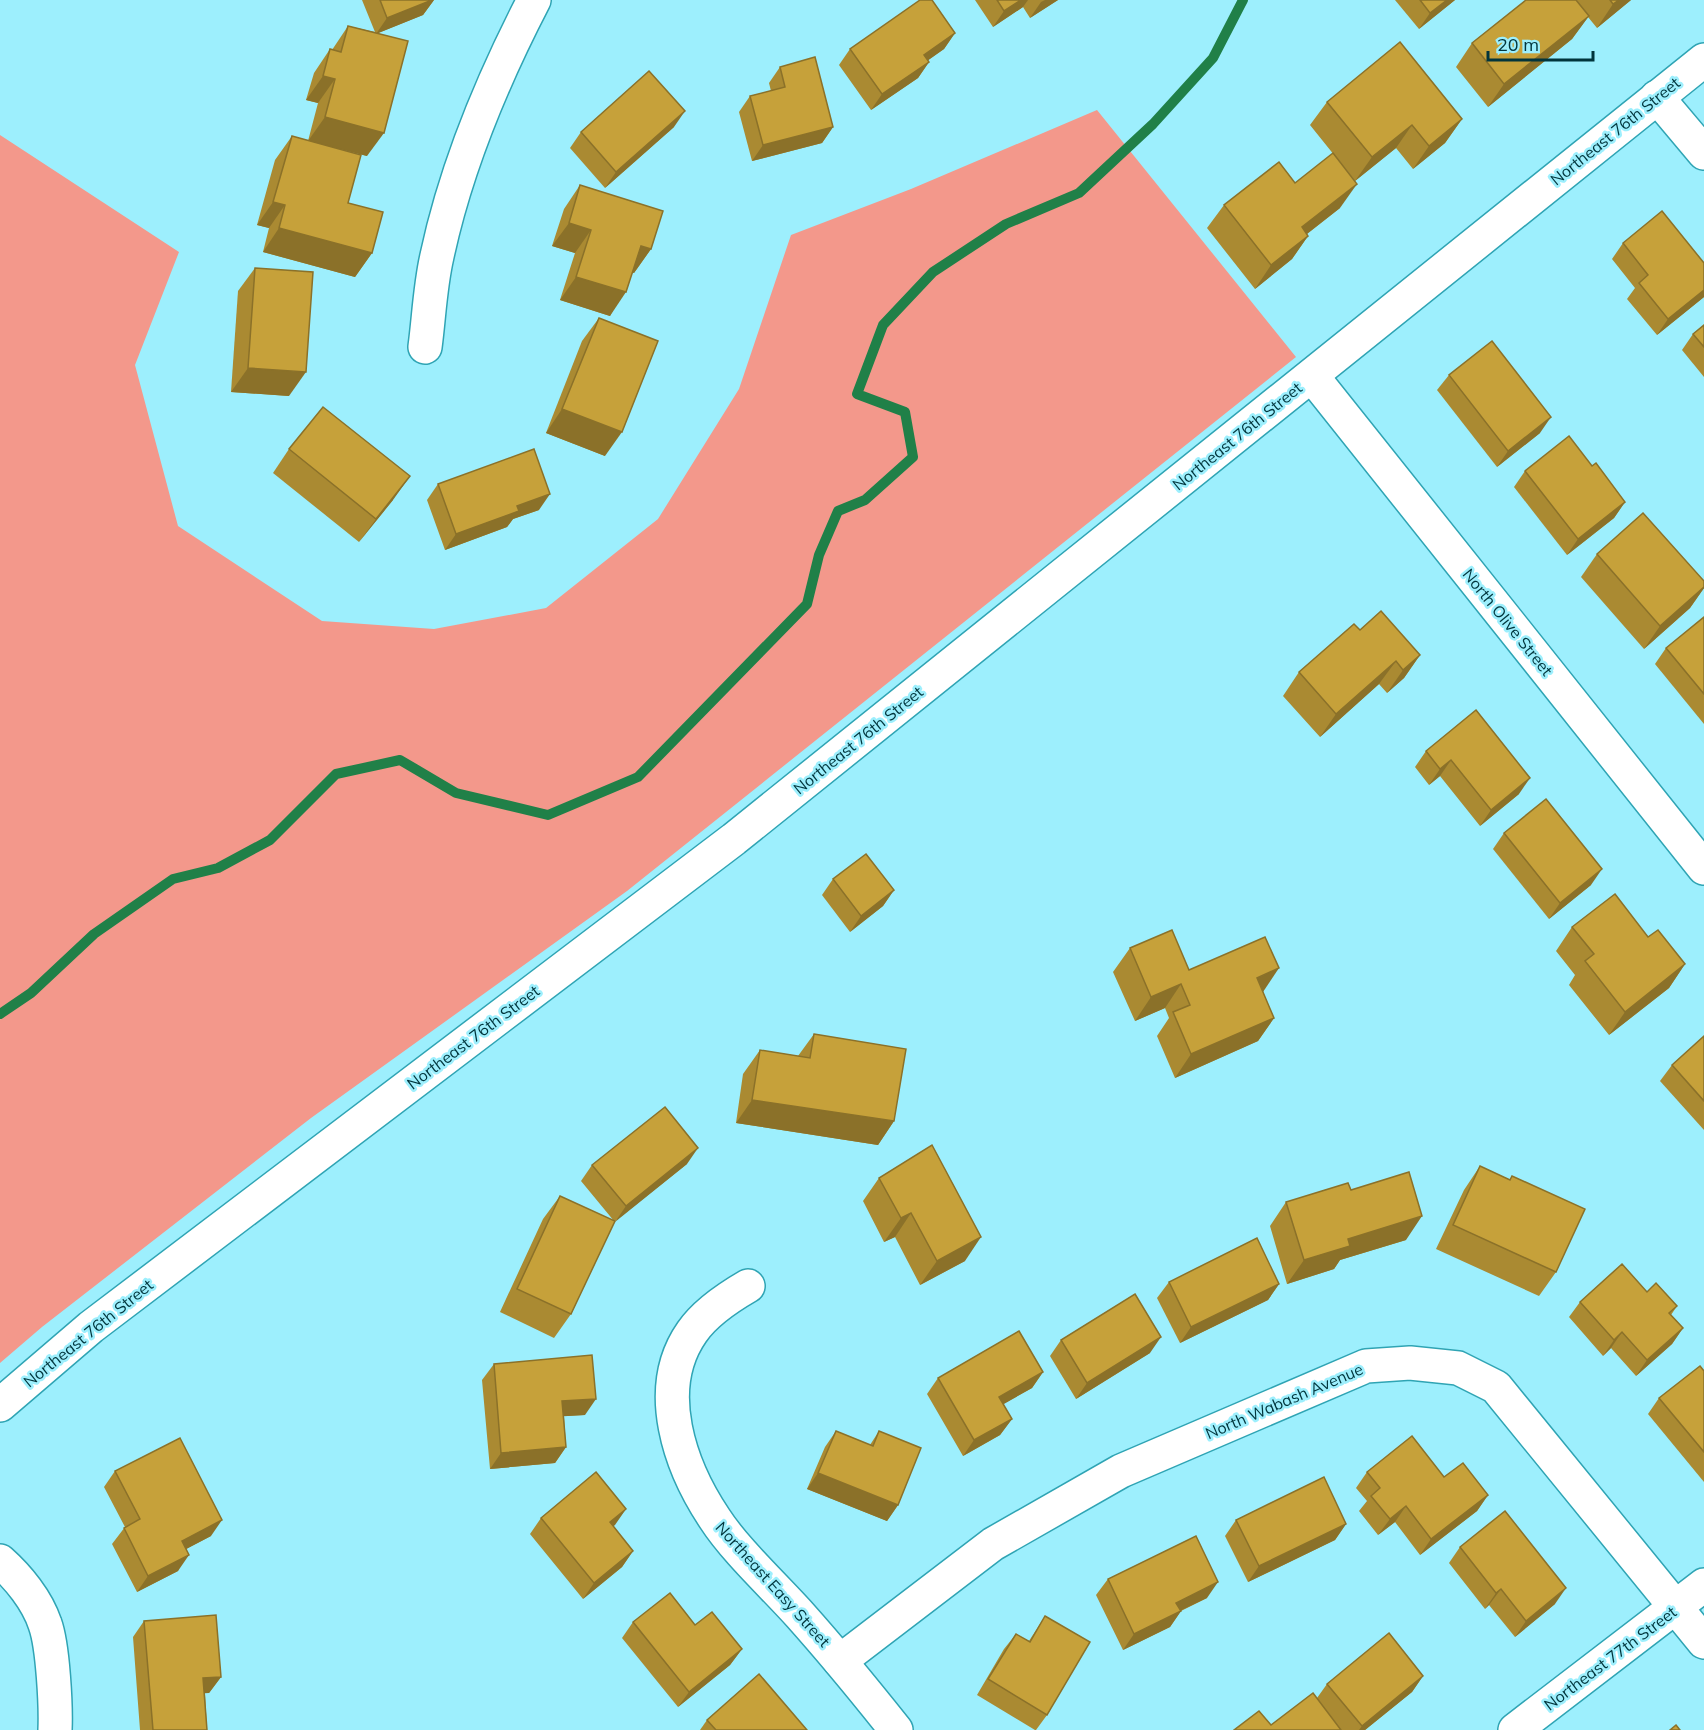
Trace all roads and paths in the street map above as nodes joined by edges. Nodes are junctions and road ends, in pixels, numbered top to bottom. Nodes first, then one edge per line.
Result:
1 (534, 0) edge
2 (1704, 60) edge
3 (1657, 97) junction
4 (1704, 153) edge
5 (425, 347) dead end
6 (1312, 376) junction
7 (1704, 868) edge
8 (748, 1286) dead end
9 (0, 1405) edge
10 (0, 1561) edge
11 (1704, 1585) edge
12 (1676, 1607) junction
13 (1704, 1642) edge
14 (840, 1661) junction
15 (55, 1730) edge
16 (896, 1730) edge
17 (1515, 1730) edge

1 - 5 street
2 - 3 street, Northeast 76th Street
3 - 4 street
3 - 6 street, Northeast 76th Street
6 - 7 street, North Olive Street
6 - 9 street, Northeast 76th Street
8 - 14 street, Northeast Easy Street
10 - 15 street
11 - 12 street, Northeast 77th Street
12 - 13 street, North Wabash Avenue
12 - 14 street, North Wabash Avenue
12 - 17 street, Northeast 77th Street
14 - 16 street

